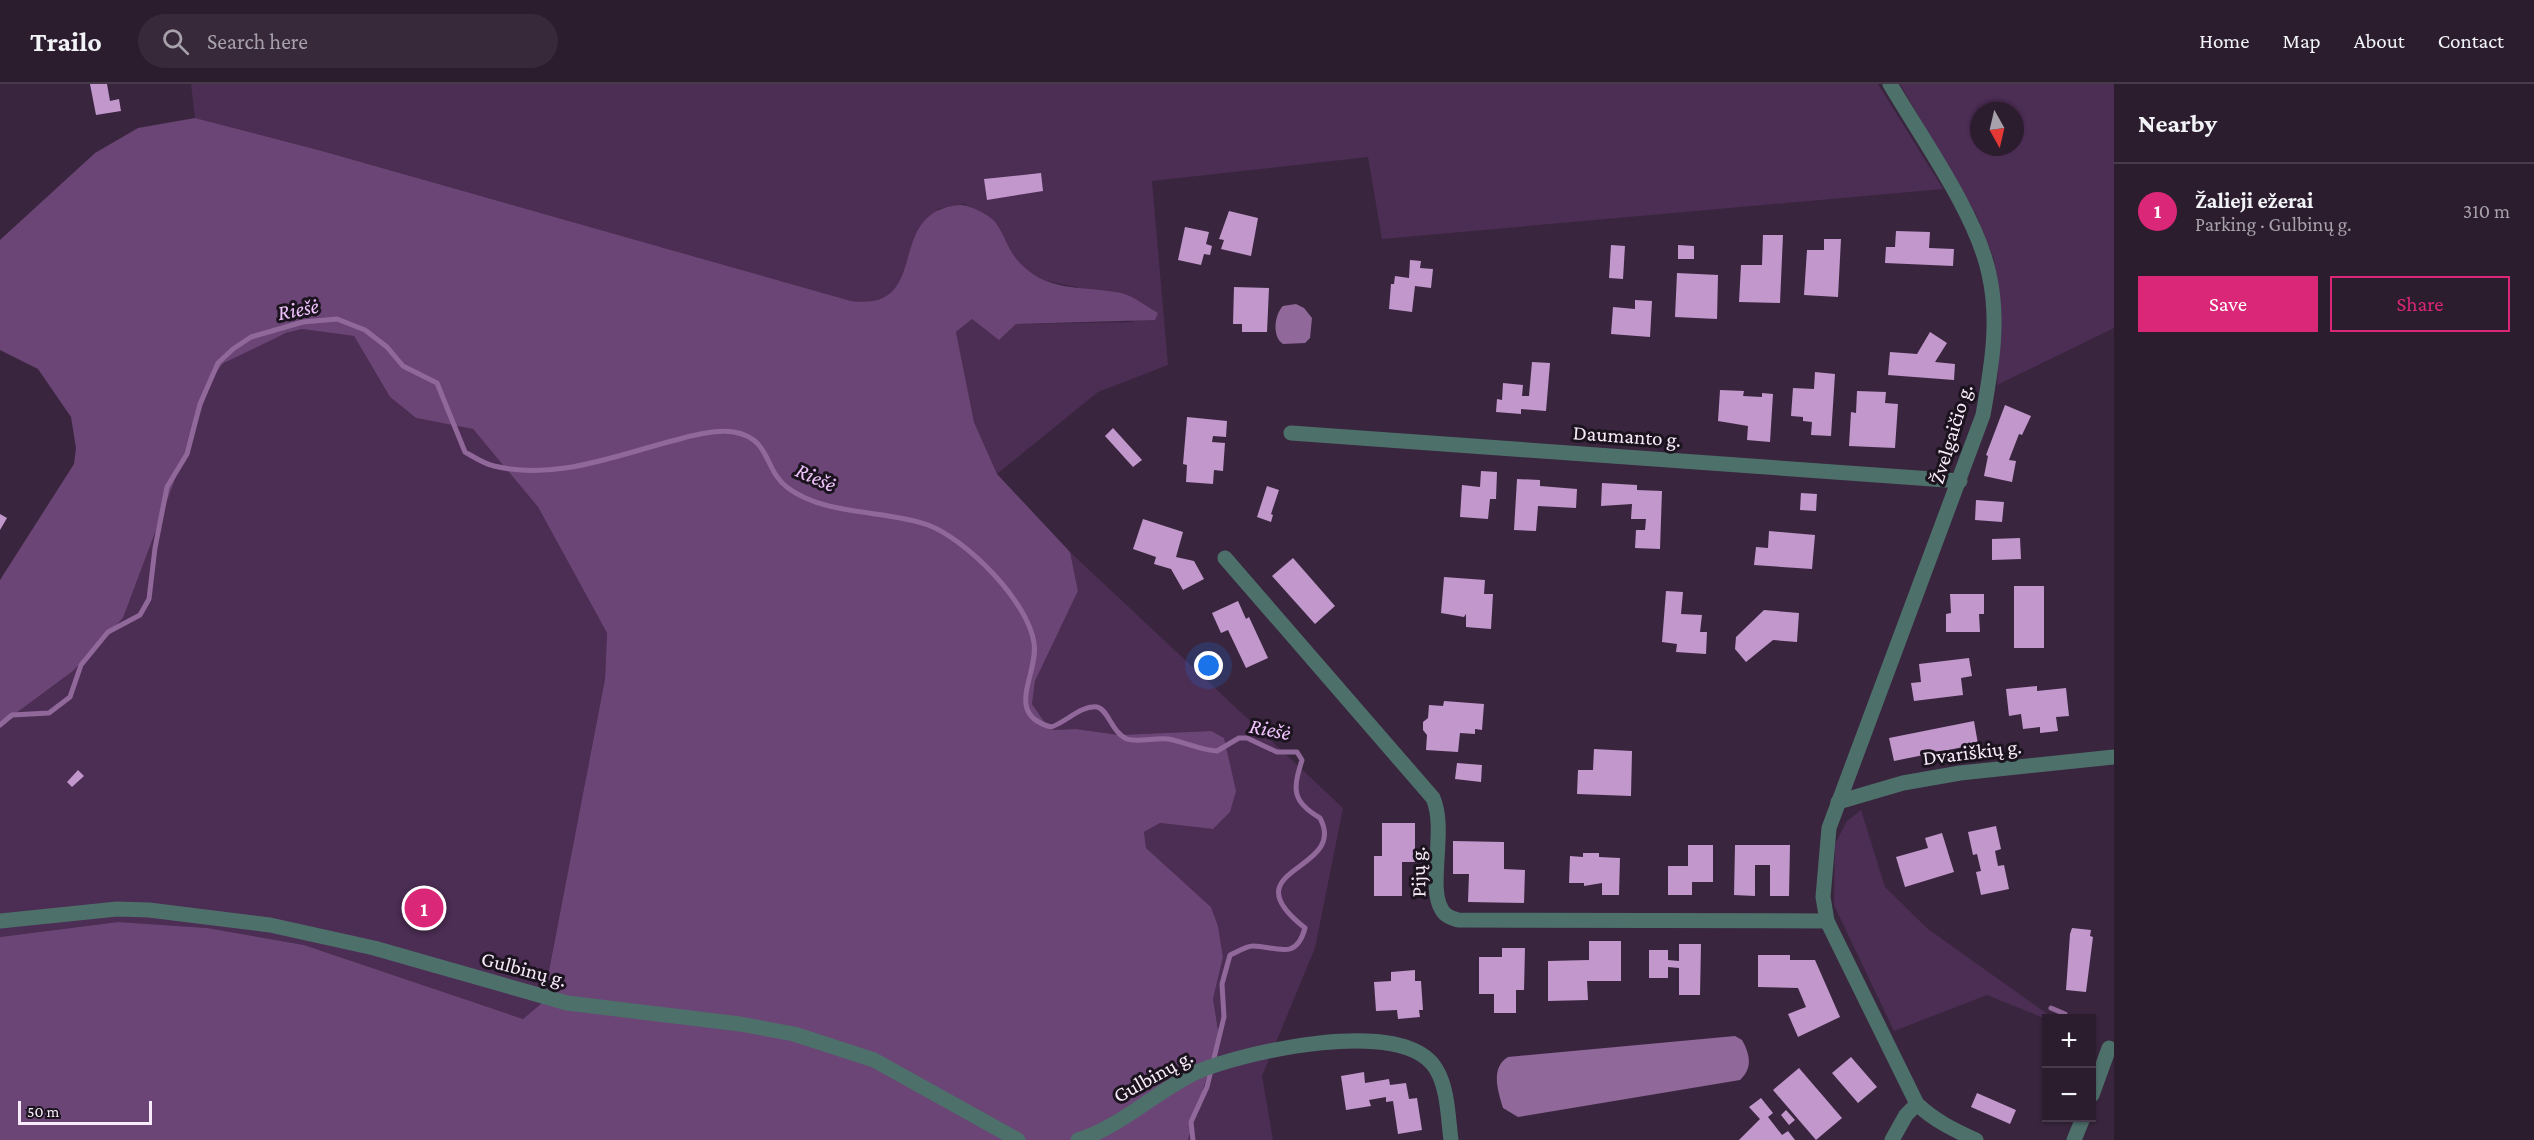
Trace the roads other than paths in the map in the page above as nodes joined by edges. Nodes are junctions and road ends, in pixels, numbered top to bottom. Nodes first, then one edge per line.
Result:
1 (1890, 84) edge
2 (1291, 433) dead end
3 (1960, 481) junction
4 (1225, 558) dead end
5 (2114, 757) edge
6 (1838, 802) junction
7 (0, 921) edge
8 (1827, 921) junction
9 (2109, 1048) dead end
10 (2096, 1082) edge
11 (1917, 1104) junction
12 (2081, 1122) edge
13 (1018, 1140) edge
14 (1078, 1140) edge
15 (1451, 1140) edge
16 (1892, 1140) edge
17 (1976, 1140) edge
18 (2074, 1140) edge

1 - 3 street, Žvelgaičio g.
2 - 3 street, Daumanto g.
3 - 6 street, Žvelgaičio g.
4 - 8 street, Pijų g.
5 - 6 street, Dvariškių g.
6 - 8 street, Žvelgaičio g.
7 - 13 street, Gulbinų g.
8 - 11 street, Žvelgaičio g.
9 - 10 street
11 - 16 street
11 - 17 street
12 - 18 street
14 - 15 street, Gulbinų g.

